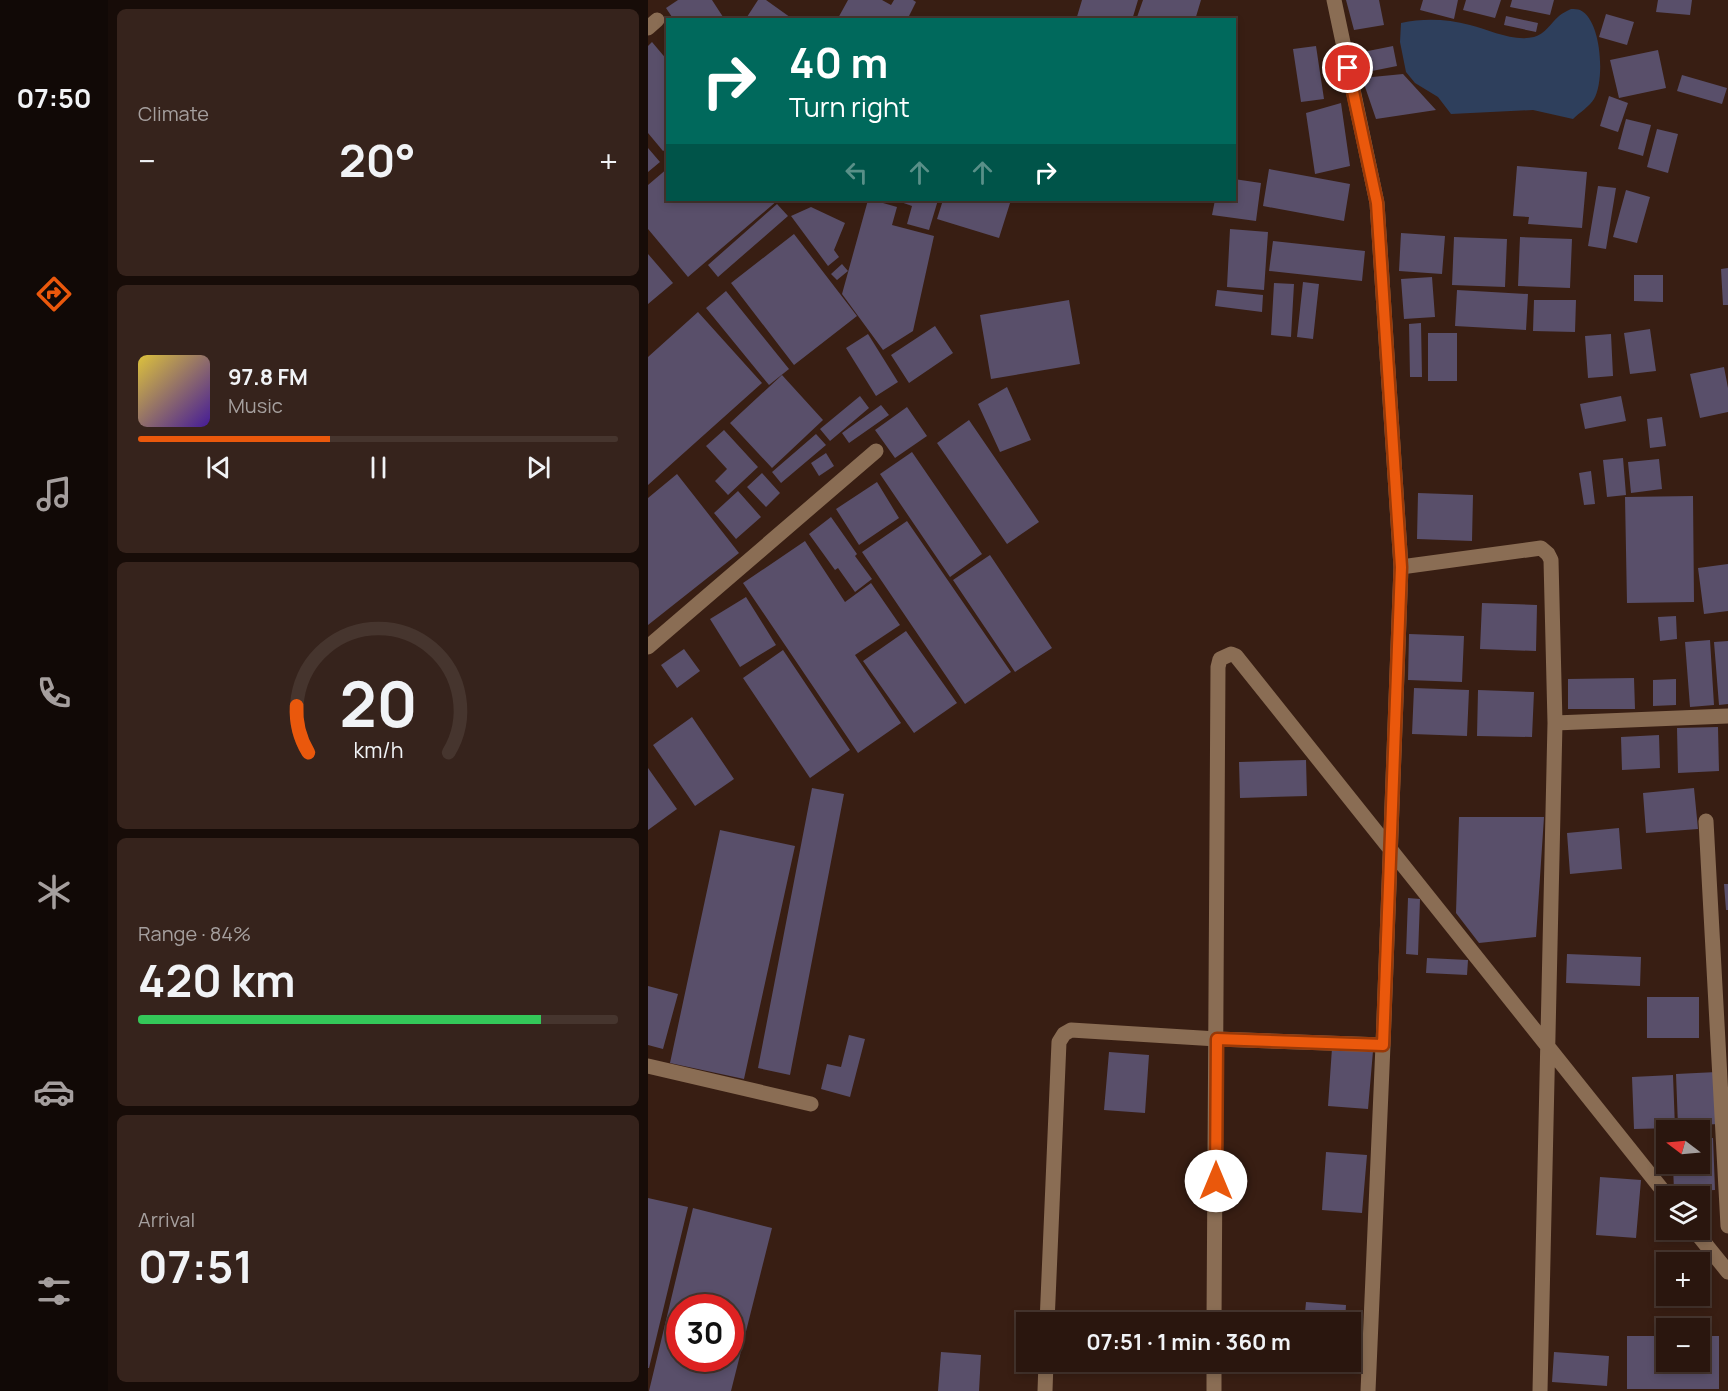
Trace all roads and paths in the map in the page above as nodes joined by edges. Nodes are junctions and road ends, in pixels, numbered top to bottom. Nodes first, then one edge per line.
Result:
1 (1334, 0) edge
2 (876, 451) dead end
3 (1401, 567) junction
4 (648, 646) edge
5 (1728, 716) edge
6 (1555, 723) junction
7 (1706, 821) dead end
8 (1389, 848) junction
9 (1217, 1039) junction
10 (1383, 1045) junction
11 (1549, 1047) junction
12 (648, 1066) edge
13 (811, 1104) dead end
14 (1659, 1186) edge
15 (1728, 1226) edge
16 (1702, 1240) edge
17 (1728, 1272) edge
18 (1047, 1312) edge
19 (1214, 1312) edge
20 (1046, 1372) edge
21 (1214, 1372) edge
22 (1045, 1391) edge
23 (1214, 1391) edge
24 (1368, 1391) edge
25 (1540, 1391) edge

1 - 3 street
2 - 4 street
3 - 6 street
3 - 8 street
5 - 6 street
6 - 11 street
7 - 15 street
8 - 9 street
8 - 10 street
8 - 11 street
9 - 10 street
9 - 18 street
9 - 19 street
10 - 24 street
11 - 14 street
11 - 25 street
12 - 13 street
16 - 17 street
20 - 22 street
21 - 23 street

